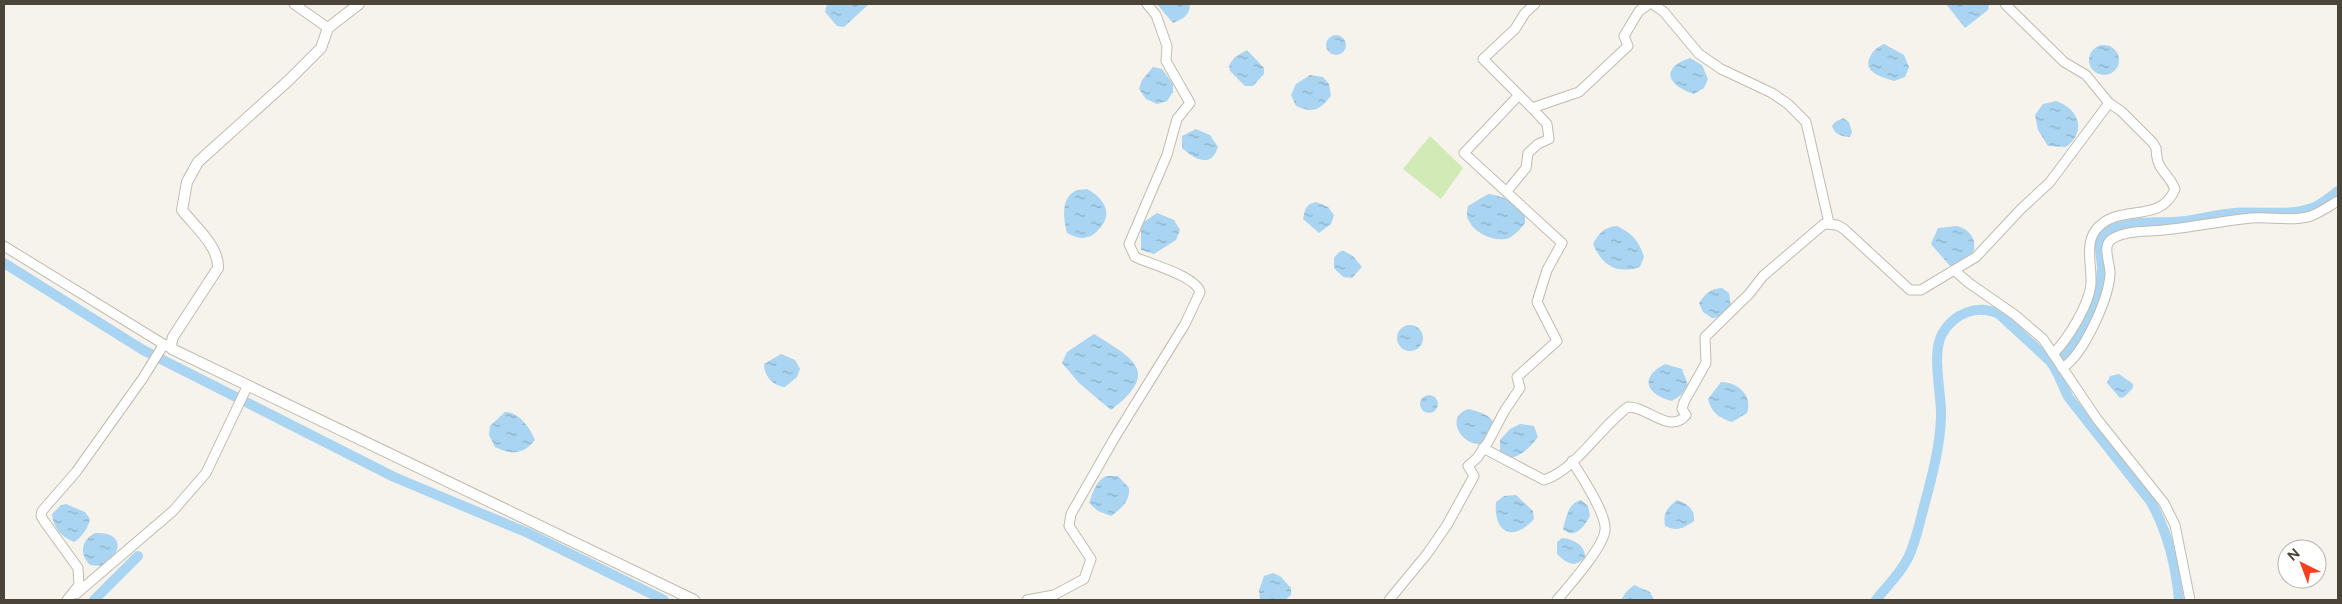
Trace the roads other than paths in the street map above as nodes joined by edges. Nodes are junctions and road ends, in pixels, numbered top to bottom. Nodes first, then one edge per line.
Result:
1 (294, 4) edge
2 (359, 4) edge
3 (1147, 4) edge
4 (1535, 4) edge
5 (1651, 4) edge
6 (2005, 4) edge
7 (328, 28) junction
8 (1519, 95) junction
9 (2109, 103) junction
10 (1532, 108) junction
11 (1507, 191) junction
12 (2338, 201) edge
13 (1829, 223) junction
14 (4, 246) edge
15 (1955, 271) junction
16 (168, 347) junction
17 (2053, 354) junction
18 (2062, 368) junction
19 (247, 387) junction
20 (1483, 448) junction
21 (1572, 461) junction
22 (68, 600) edge
23 (694, 600) edge
24 (1027, 600) edge
25 (1389, 600) edge
26 (1557, 600) edge
27 (2190, 600) edge

1 - 7 street
2 - 7 street
3 - 24 street
4 - 8 street
5 - 10 street
5 - 13 street
6 - 9 street
7 - 16 street
8 - 10 street
8 - 11 street
9 - 15 street
9 - 17 street
10 - 11 street
11 - 20 street
12 - 18 street
13 - 15 street
13 - 21 street
14 - 16 street
15 - 17 street
16 - 19 street
16 - 22 street
17 - 18 street
18 - 27 street
19 - 22 street
19 - 23 street
20 - 21 street
20 - 25 street
21 - 26 street

